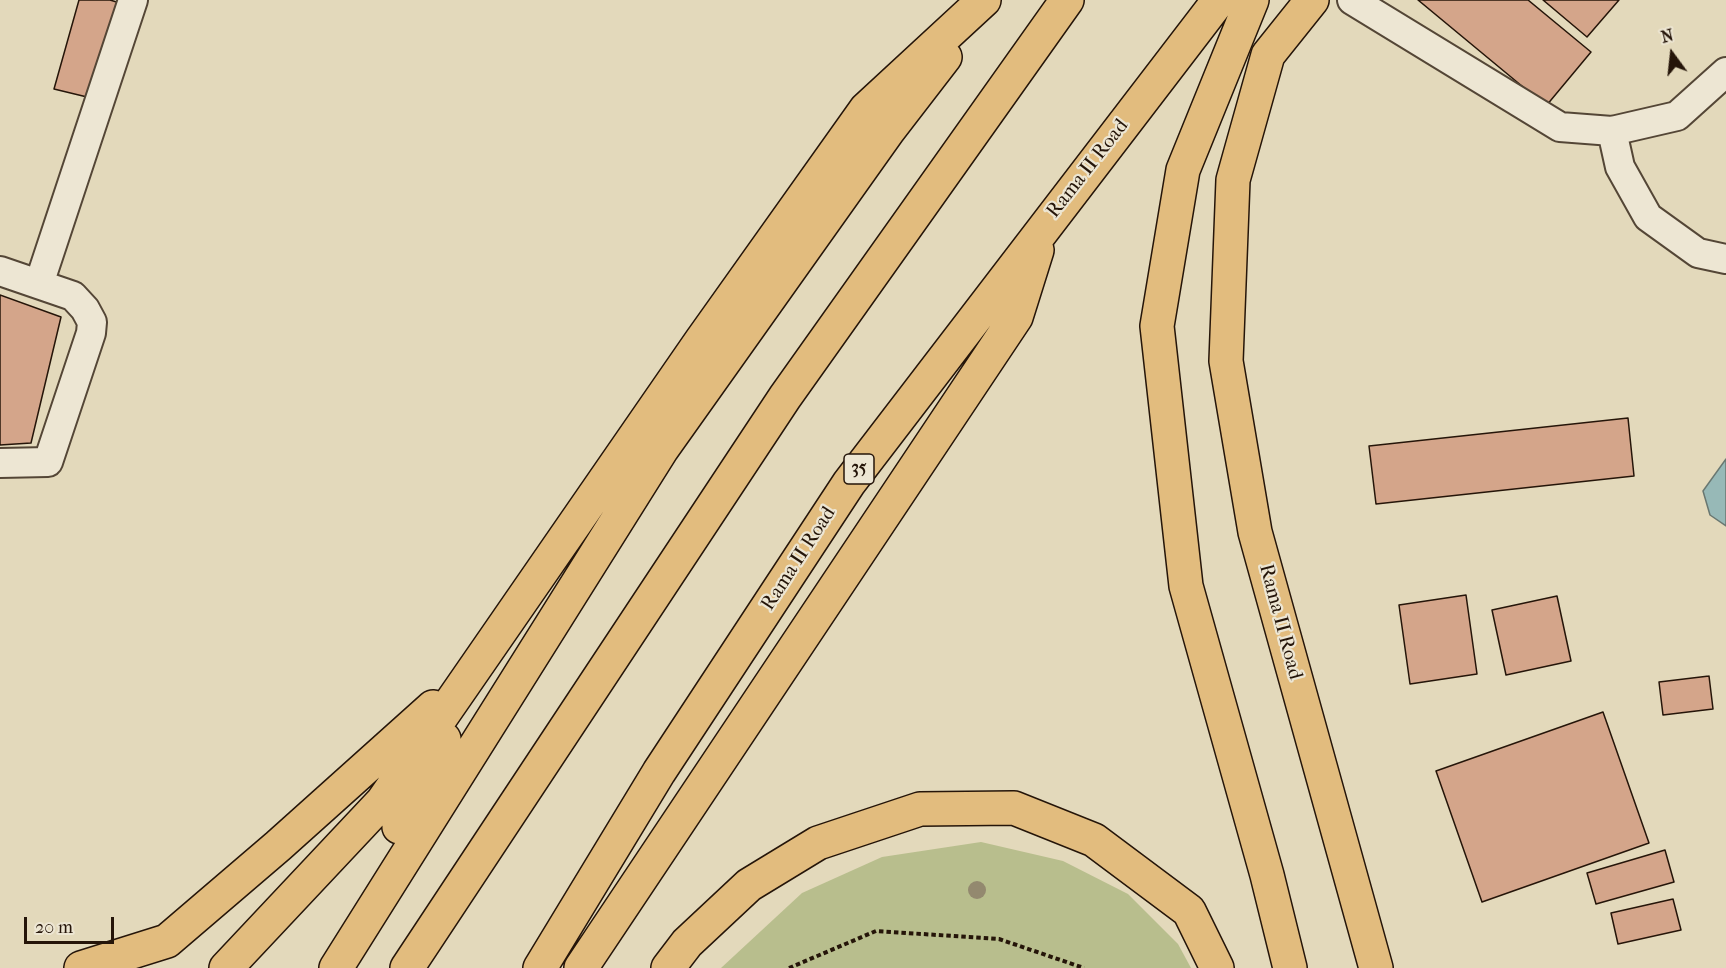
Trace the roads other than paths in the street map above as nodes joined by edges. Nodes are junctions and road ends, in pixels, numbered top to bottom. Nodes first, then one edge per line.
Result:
1 (133, 0) edge
2 (984, 0) edge
3 (990, 0) edge
4 (1066, 0) edge
5 (1219, 0) edge
6 (1252, 0) edge
7 (1312, 0) edge
8 (1352, 0) edge
9 (1726, 72) edge
10 (1612, 131) junction
11 (1044, 227) junction
12 (1726, 258) edge
13 (0, 270) edge
14 (39, 284) junction
15 (0, 463) edge
16 (476, 667) junction
17 (81, 968) edge
18 (226, 968) edge
19 (317, 968) edge
20 (336, 968) edge
21 (407, 968) edge
22 (540, 968) edge
23 (581, 968) edge
24 (668, 968) edge
25 (1217, 968) edge
26 (1290, 968) edge
27 (1376, 968) edge

1 - 14 lane
2 - 16 main road
3 - 20 main road
4 - 21 main road
5 - 11 main road, Rama II Road / 35
6 - 26 main road
7 - 27 main road, Rama II Road
8 - 10 lane
9 - 10 lane
10 - 12 lane
11 - 22 main road, Rama II Road / 35
11 - 23 main road
13 - 14 lane
14 - 15 lane
16 - 17 main road
16 - 18 main road
16 - 19 main road
24 - 25 main road

